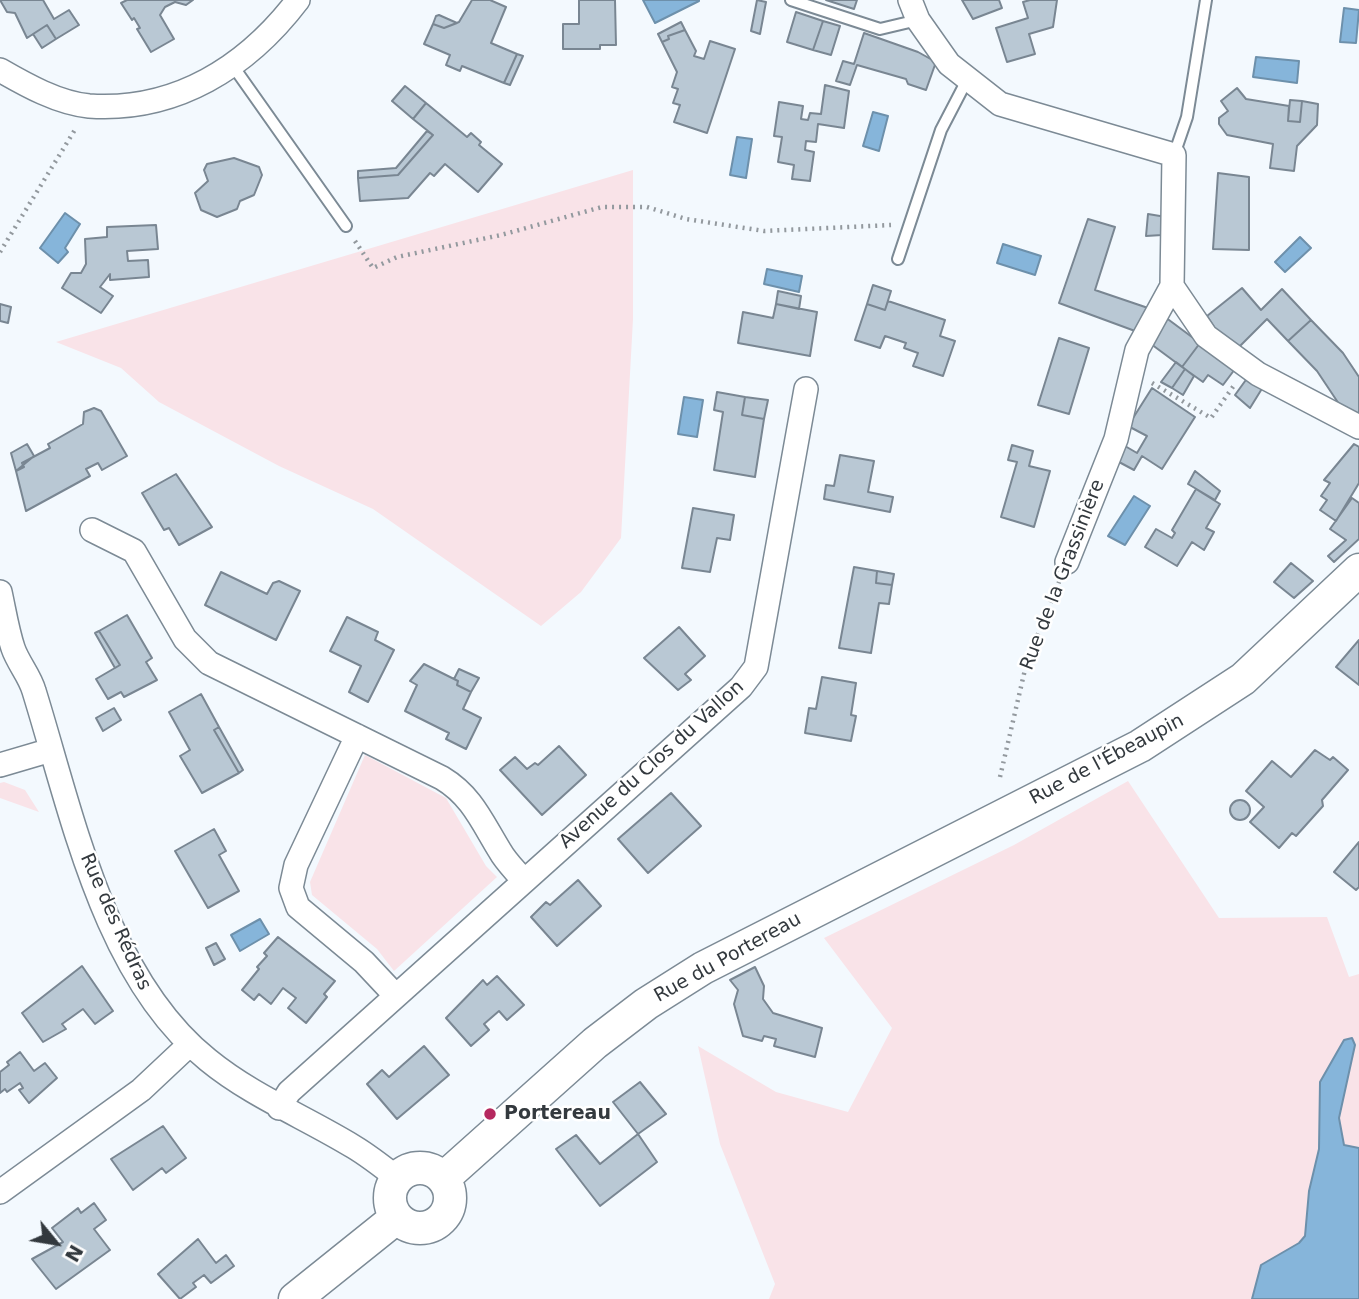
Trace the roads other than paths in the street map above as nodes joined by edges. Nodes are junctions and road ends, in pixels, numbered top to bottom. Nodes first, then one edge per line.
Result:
1 (298, 0) edge
2 (791, 0) edge
3 (1206, 0) edge
4 (914, 10) edge
5 (233, 66) junction
6 (0, 71) edge
7 (967, 80) junction
8 (1174, 155) junction
9 (346, 226) road end
10 (898, 259) dead end
11 (1172, 286) junction
12 (806, 388) dead end
13 (1359, 428) edge
14 (92, 530) dead end
15 (1067, 562) road end
16 (1359, 570) edge
17 (0, 592) edge
18 (357, 736) junction
19 (51, 750) junction
20 (0, 765) edge
21 (1011, 811) joint
22 (524, 881) junction
23 (395, 995) junction
24 (190, 1044) junction
25 (279, 1108) junction
26 (397, 1178) junction
27 (444, 1178) junction
28 (0, 1192) edge
29 (396, 1217) junction
30 (295, 1299) edge

1 - 5 street
2 - 4 lane
3 - 8 lane
4 - 7 street
5 - 6 street
5 - 9 lane
7 - 8 street
7 - 10 lane
8 - 11 street, Rue de la Grassinière
11 - 13 street
11 - 15 street, Rue de la Grassinière
12 - 22 street, Avenue du Clos du Vallon
14 - 18 street
16 - 21 street, Rue de l'Ébeaupin
17 - 19 street, Rue des Rédras
18 - 22 street
18 - 23 street
19 - 20 street
19 - 24 street, Rue des Rédras
21 - 27 street, Rue du Portereau
22 - 23 street, Avenue du Clos du Vallon
23 - 25 street, Avenue du Clos du Vallon
24 - 25 street, Rue des Rédras
24 - 28 street
25 - 26 street, Rue des Rédras
26 - 27 street
26 - 29 street
27 - 29 street
29 - 30 street

